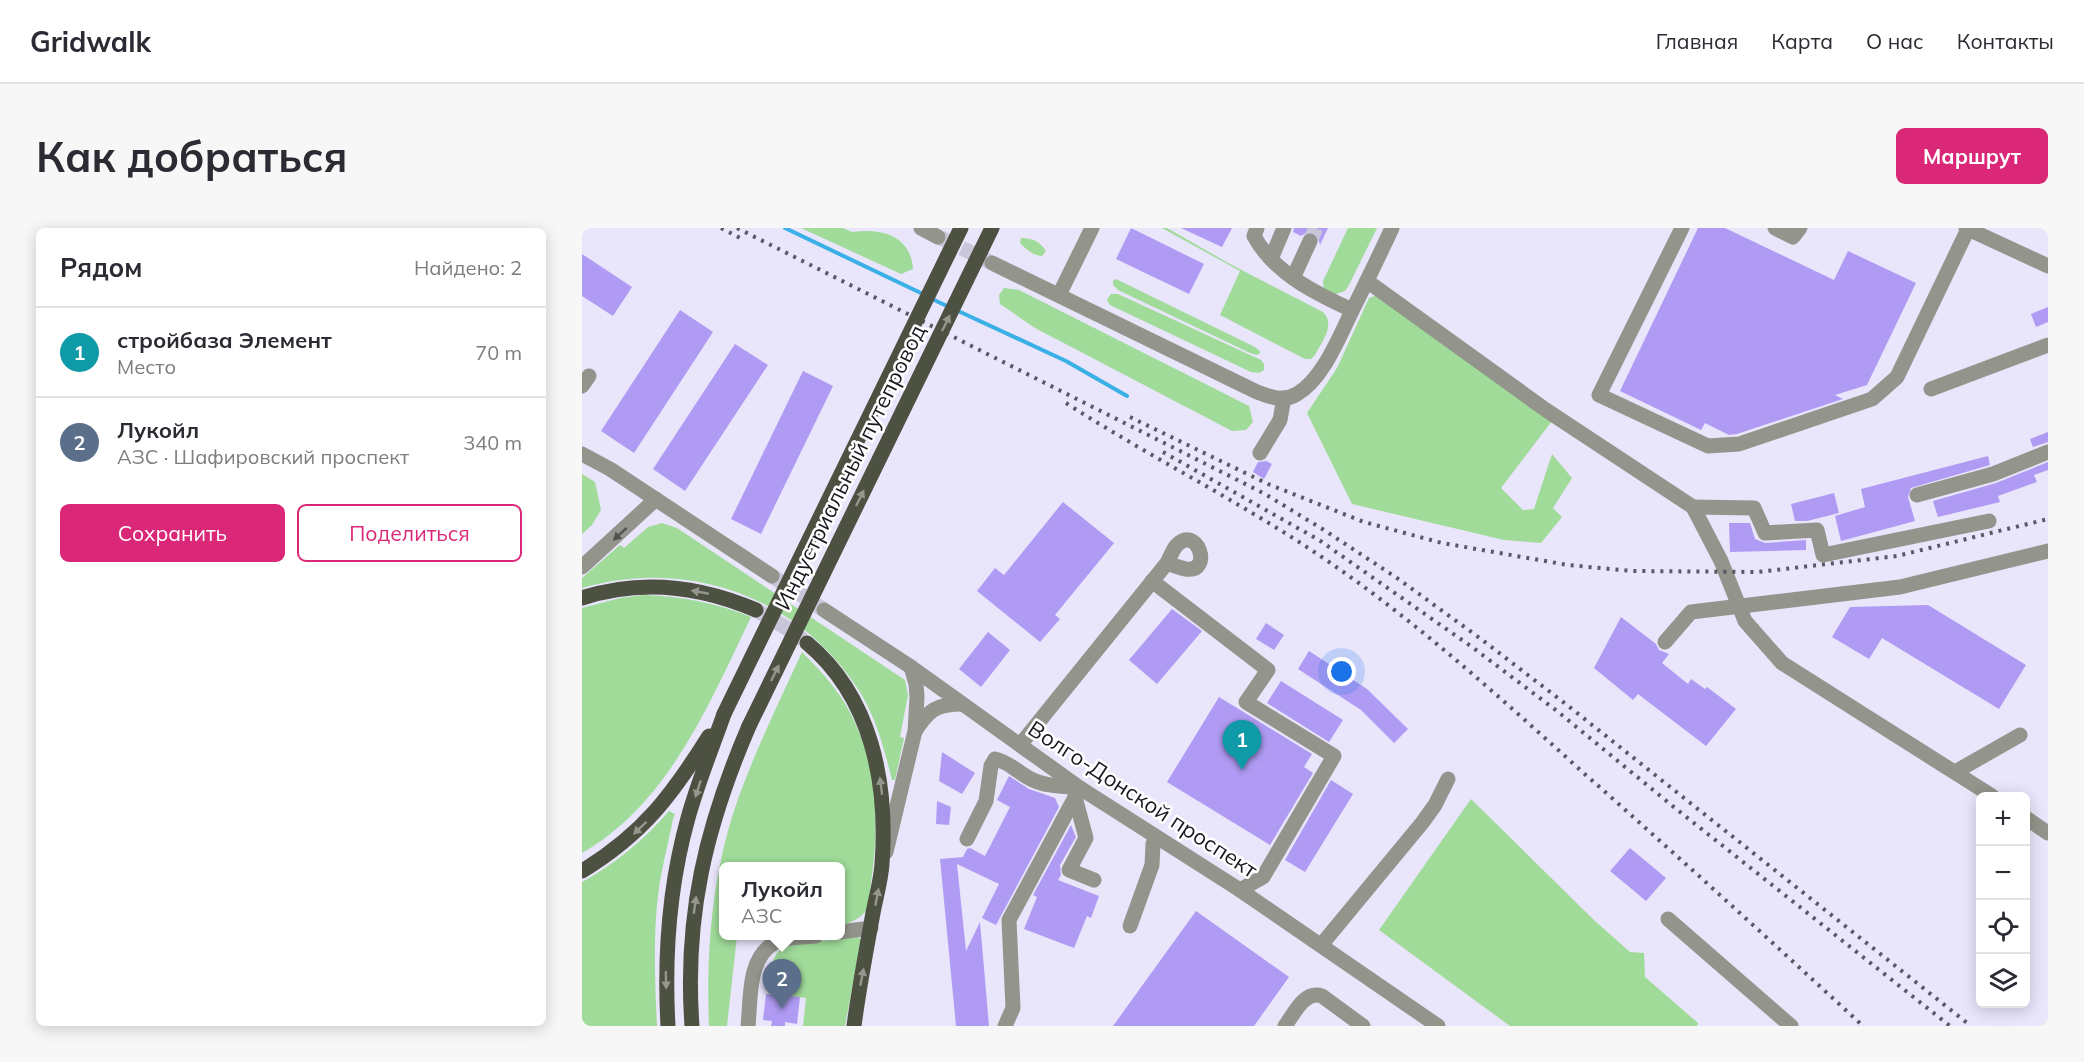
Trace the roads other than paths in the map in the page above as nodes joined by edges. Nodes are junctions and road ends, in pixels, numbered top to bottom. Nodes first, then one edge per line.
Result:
1 (921, 228) edge
2 (961, 228) edge
3 (992, 228) edge
4 (1092, 228) edge
5 (1257, 228) edge
6 (1284, 228) edge
7 (1392, 228) edge
8 (1682, 228) edge
9 (1775, 228) edge
10 (1800, 228) edge
11 (1967, 228) edge
12 (938, 237) tunnel mouth
13 (1310, 241) tunnel mouth
14 (1271, 259) junction
15 (992, 263) tunnel mouth
16 (2048, 266) edge
17 (1293, 278) junction
18 (1367, 280) junction
19 (1059, 295) junction
20 (1352, 310) junction
21 (2048, 345) edge
22 (1931, 389) dead end
23 (1284, 398) junction
24 (2048, 452) edge
25 (582, 453) edge
26 (1260, 453) dead end
27 (1917, 495) dead end
28 (656, 499) junction
29 (1694, 507) junction
30 (1989, 522) dead end
31 (2048, 551) edge
32 (1167, 563) dead end
33 (582, 567) edge
34 (772, 576) tunnel mouth
35 (1152, 581) junction
36 (582, 598) edge
37 (1739, 605) junction
38 (756, 610) tunnel mouth
39 (824, 610) tunnel mouth
40 (1665, 642) dead end
41 (807, 644) tunnel mouth
42 (910, 667) junction
43 (962, 704) junction
44 (724, 714) junction
45 (915, 730) junction
46 (2019, 735) dead end
47 (1020, 745) junction
48 (1955, 772) junction
49 (1448, 779) dead end
50 (1078, 792) junction
51 (1986, 792) edge
52 (2030, 821) edge
53 (2048, 833) edge
54 (1156, 837) junction
55 (967, 839) dead end
56 (882, 866) junction
57 (582, 871) edge
58 (1094, 880) dead end
59 (1240, 890) junction
60 (1668, 919) dead end
61 (1130, 926) dead end
62 (871, 928) junction
63 (845, 931) edge
64 (783, 940) edge
65 (1322, 944) junction
66 (1425, 1022) edge
67 (668, 1026) edge
68 (692, 1026) edge
69 (748, 1026) edge
70 (854, 1026) edge
71 (1005, 1026) edge
72 (1285, 1026) edge
73 (1363, 1026) edge
74 (1791, 1026) edge

1 - 12 street
2 - 44 main road, Индустриальный путепровод, bridge
68 -> 3 main road, Индустриальный путепровод, bridge
4 - 19 street
5 - 14 street
6 - 14 street
7 - 18 street
8 - 11 street
9 - 10 street
11 - 16 street
13 - 17 street
14 - 17 street
15 - 19 street
17 - 20 street
18 - 20 street
18 - 29 street
19 - 23 street
20 - 23 street
21 - 22 street
23 - 26 street
24 - 27 street
25 - 28 street
28 -> 33 street
28 - 34 street
29 - 30 street
29 - 37 street
31 - 37 street
32 - 35 street
35 - 47 street
35 - 59 street
38 -> 36 main road
37 - 40 street
37 - 48 street
39 - 42 street, Волго-Донской проспект
56 -> 41 main road
42 - 43 street, Волго-Донской проспект
42 - 45 street
43 - 45 street
43 - 47 street, Волго-Донской проспект
44 -> 57 main road
44 -> 67 main road
45 - 56 street
46 - 48 street
47 - 50 street, Волго-Донской проспект
48 - 51 street
49 - 65 street
50 - 54 street, Волго-Донской проспект
50 - 55 street
50 - 58 street
50 - 71 street
52 - 53 street
54 - 59 street, Волго-Донской проспект
54 - 61 street
62 -> 56 main road
59 - 65 street, Волго-Донской проспект
60 - 74 street
62 - 63 street
70 -> 62 main road
64 - 69 street
65 - 66 street, Волго-Донской проспект
72 - 73 street

